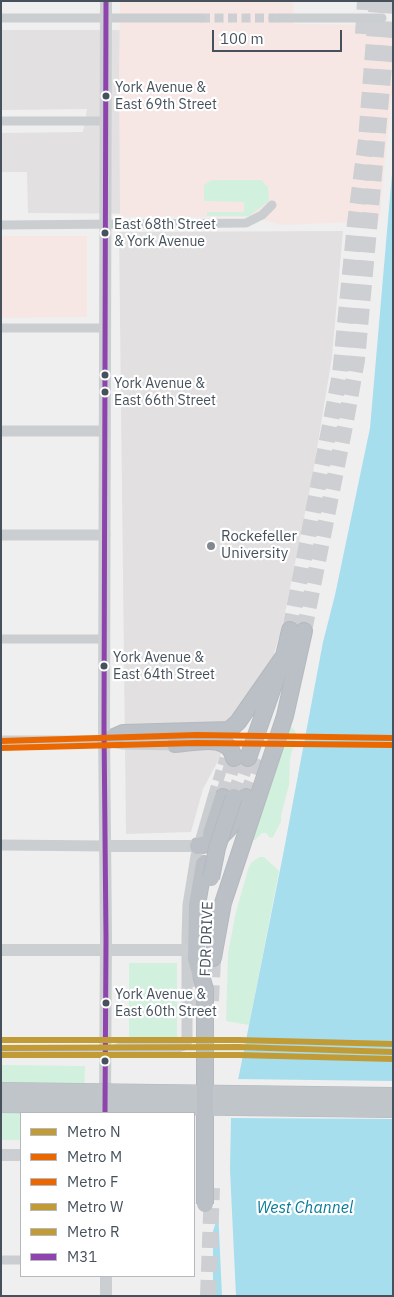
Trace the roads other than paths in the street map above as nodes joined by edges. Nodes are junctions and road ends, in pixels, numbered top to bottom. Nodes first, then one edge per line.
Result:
1 (106, 1) edge
2 (1, 18) edge
3 (106, 18) junction
4 (201, 18) tunnel mouth
5 (273, 18) tunnel mouth
6 (382, 18) dead end
7 (1, 121) edge
8 (106, 121) junction
9 (272, 205) dead end
10 (1, 224) edge
11 (106, 224) junction
12 (1, 328) edge
13 (105, 328) junction
14 (1, 431) edge
15 (105, 431) junction
16 (1, 535) edge
17 (105, 535) junction
18 (1, 639) edge
19 (105, 639) junction
20 (284, 656) junction
21 (292, 685) junction
22 (105, 740) junction
23 (1, 741) edge
24 (175, 744) joint
25 (242, 758) junction
26 (229, 797) junction
27 (1, 845) edge
28 (106, 846) junction
29 (198, 846) junction
30 (207, 871) junction
31 (1, 950) edge
32 (106, 950) junction
33 (187, 950) junction
34 (213, 958) tunnel mouth
35 (191, 971) tunnel mouth
36 (1, 1051) edge
37 (105, 1052) junction
38 (1, 1086) edge
39 (1, 1090) edge
40 (393, 1091) edge
41 (393, 1095) edge
42 (1, 1100) edge
43 (1, 1105) edge
44 (393, 1105) edge
45 (393, 1110) edge
46 (105, 1112) edge
47 (1, 1155) edge
48 (20, 1155) edge
49 (206, 1204) tunnel mouth
50 (1, 1260) edge
51 (20, 1260) edge
52 (106, 1277) edge
53 (106, 1296) edge

1 - 3 main road
2 - 3 street
3 - 4 street
3 - 8 main road
5 - 6 street
7 - 8 street
8 - 11 main road
9 - 11 street
10 - 11 street
11 - 13 main road
12 - 13 street
13 - 15 main road
14 - 15 street
15 - 17 main road
16 - 17 street
17 - 19 main road
18 - 19 street
19 - 22 main road
20 - 21 highway, FDR DRIVE
20 - 22 highway
20 - 25 highway, FDR DRIVE
21 - 25 highway
21 - 34 highway, FDR DRIVE
22 - 23 street
22 - 24 street
22 - 28 main road
24 - 25 highway
26 - 29 street, FDR DRIVE
26 - 29 highway
26 - 30 highway, FDR DRIVE, bridge
26 - 30 highway
27 - 28 street
28 - 29 main road
28 - 32 main road
29 - 33 street, FDR DRIVE
30 - 49 highway, FDR DRIVE, bridge
31 - 32 main road
32 - 33 main road
32 - 37 main road
33 - 35 highway
33 - 37 street, FDR DRIVE
36 - 37 main road
37 - 46 main road
38 - 40 highway
39 - 41 highway, bridge
42 - 44 highway
43 - 45 highway, bridge
47 - 48 main road
50 - 51 street
52 - 53 main road

